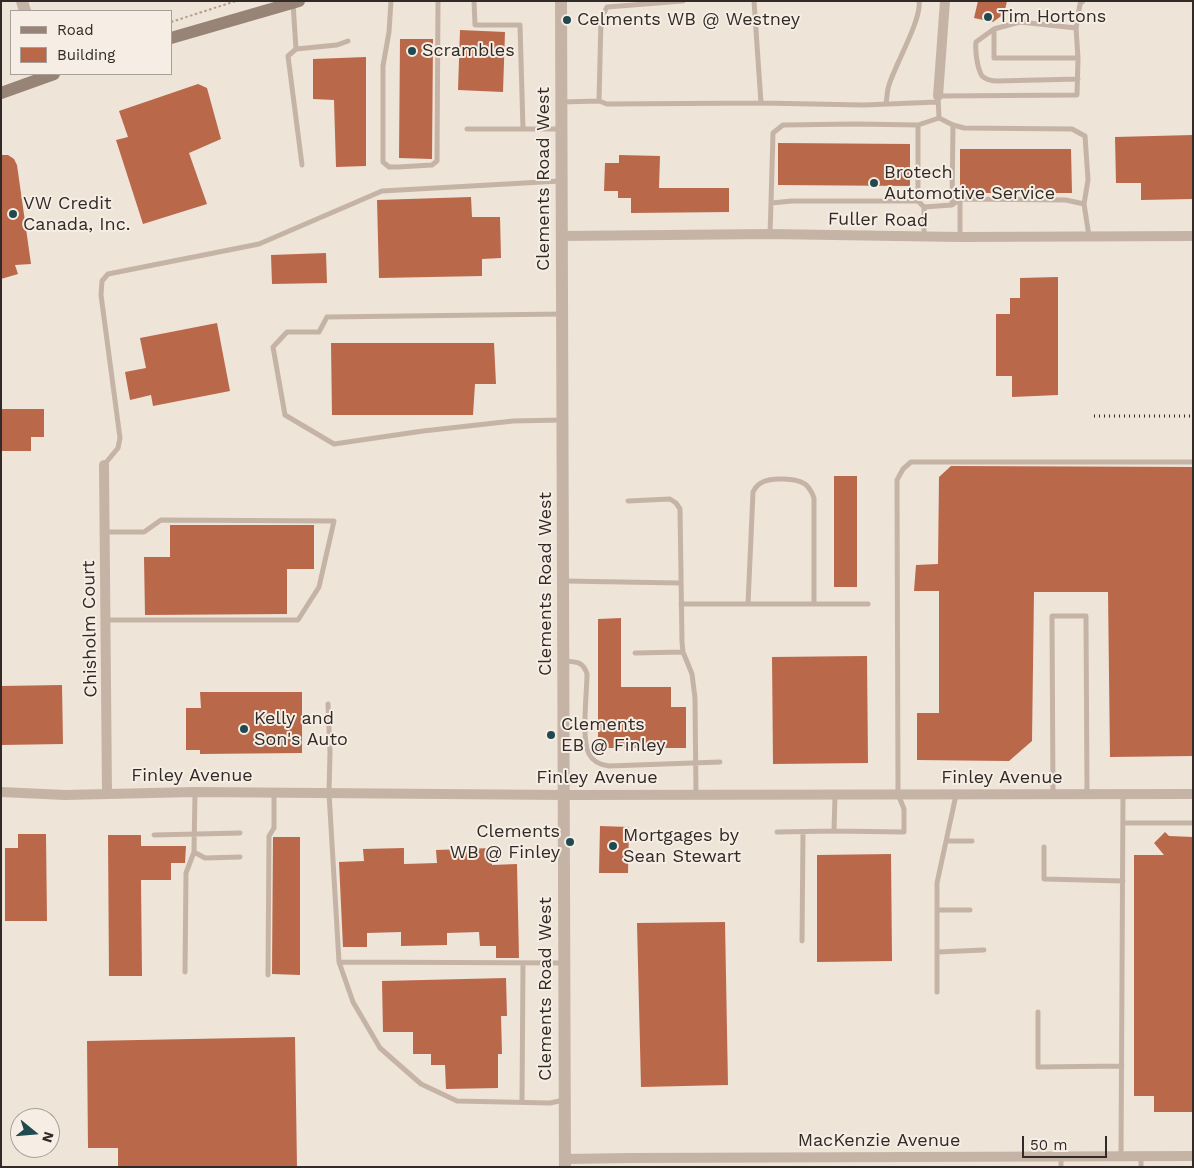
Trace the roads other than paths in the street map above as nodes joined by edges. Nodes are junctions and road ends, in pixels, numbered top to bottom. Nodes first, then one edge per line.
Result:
1 (391, 1) edge
2 (438, 1) edge
3 (474, 1) edge
4 (561, 1) edge
5 (683, 1) edge
6 (754, 1) edge
7 (919, 1) edge
8 (945, 1) edge
9 (1083, 1) edge
10 (296, 2) edge
11 (1076, 28) junction
12 (994, 29) junction
13 (172, 38) edge
14 (348, 41) dead end
15 (296, 49) junction
16 (1078, 58) junction
17 (48, 75) edge
18 (1078, 78) junction
19 (1, 93) edge
20 (938, 99) junction
21 (599, 101) junction
22 (562, 102) junction
23 (761, 103) junction
24 (886, 104) junction
25 (939, 118) junction
26 (918, 125) junction
27 (952, 125) junction
28 (467, 129) dead end
29 (523, 129) junction
30 (562, 129) junction
31 (302, 165) dead end
32 (561, 181) junction
33 (960, 199) junction
34 (918, 201) junction
35 (771, 203) junction
36 (1084, 204) junction
37 (952, 205) junction
38 (924, 207) junction
39 (770, 234) junction
40 (562, 236) junction
41 (1193, 236) edge
42 (924, 237) junction
43 (960, 237) junction
44 (1089, 237) junction
45 (562, 314) junction
46 (562, 420) junction
47 (1193, 462) edge
48 (104, 465) joint
49 (628, 501) dead end
50 (105, 532) junction
51 (564, 581) junction
52 (680, 583) junction
53 (681, 604) junction
54 (748, 604) junction
55 (814, 604) junction
56 (868, 604) dead end
57 (106, 620) junction
58 (683, 652) junction
59 (635, 653) dead end
60 (564, 661) junction
61 (328, 704) dead end
62 (720, 762) dead end
63 (695, 763) junction
64 (1, 792) edge
65 (195, 792) junction
66 (274, 792) junction
67 (107, 793) junction
68 (330, 793) junction
69 (696, 794) junction
70 (835, 794) junction
71 (898, 794) junction
72 (956, 794) junction
73 (1053, 794) junction
74 (1087, 794) junction
75 (1123, 794) junction
76 (1193, 794) edge
77 (564, 795) junction
78 (1123, 823) junction
79 (1193, 823) edge
80 (777, 832) dead end
81 (803, 832) junction
82 (834, 832) junction
83 (240, 833) dead end
84 (154, 835) dead end
85 (195, 835) junction
86 (946, 841) junction
87 (972, 841) dead end
88 (1044, 847) dead end
89 (194, 852) junction
90 (240, 857) dead end
91 (1123, 881) junction
92 (937, 910) junction
93 (970, 910) dead end
94 (802, 941) dead end
95 (984, 950) dead end
96 (937, 952) junction
97 (339, 962) junction
98 (523, 962) junction
99 (564, 963) junction
100 (185, 972) dead end
101 (268, 974) dead end
102 (937, 992) dead end
103 (1038, 1012) dead end
104 (1122, 1066) junction
105 (564, 1100) junction
106 (522, 1102) junction
107 (1121, 1156) junction
108 (1193, 1156) edge
109 (824, 1162) edge
110 (1061, 1162) edge
111 (1141, 1162) edge
112 (565, 1163) edge

1 - 2 lane
3 - 29 lane
4 - 22 street, Clements Road West
5 - 21 lane
6 - 23 lane
7 - 24 lane
8 - 20 street
9 - 11 lane
10 - 13 main road
10 - 15 lane
11 - 12 lane
11 - 16 lane
12 - 16 lane
12 - 18 lane
14 - 15 lane
15 - 31 lane
16 - 18 lane
17 - 19 main road
18 - 20 lane
20 - 24 lane
20 - 25 lane
21 - 22 lane
21 - 23 lane
22 - 30 street, Clements Road West
23 - 24 lane
25 - 26 lane
25 - 27 lane
26 - 34 lane
26 - 35 lane
27 - 36 lane
27 - 37 lane
28 - 29 lane
29 - 30 lane
30 - 32 street, Clements Road West
32 - 40 street, Clements Road West
32 - 48 lane
33 - 36 lane
33 - 37 lane
33 - 43 lane
34 - 35 lane
34 - 38 lane
35 - 39 lane
36 - 44 lane
37 - 38 lane
38 - 42 lane
39 - 40 street, Fuller Road
39 - 42 street, Fuller Road
40 - 45 street, Clements Road West
41 - 44 street, Fuller Road
42 - 43 street, Fuller Road
43 - 44 street, Fuller Road
45 - 46 street, Clements Road West
45 - 46 lane
46 - 51 street, Clements Road West
47 - 71 lane
48 - 50 street, Chisholm Court
49 - 52 lane
50 - 57 street, Chisholm Court
50 - 57 lane
51 - 52 lane
51 - 60 street, Clements Road West
52 - 53 lane
53 - 54 lane
53 - 58 lane
54 - 55 lane
54 - 55 lane
55 - 56 lane
57 - 67 street, Chisholm Court
58 - 59 lane
58 - 63 lane
60 - 63 lane
60 - 77 street, Clements Road West
61 - 68 lane
62 - 63 lane
63 - 69 lane
64 - 67 street, Finley Avenue
65 - 66 street, Finley Avenue
65 - 67 street, Finley Avenue
65 - 85 lane
66 - 68 street, Finley Avenue
66 - 101 lane
68 - 77 street, Finley Avenue
68 - 97 lane
69 - 70 street, Finley Avenue
69 - 77 street, Finley Avenue
70 - 71 street, Finley Avenue
70 - 82 lane
71 - 72 street, Finley Avenue
71 - 82 lane
72 - 73 street, Finley Avenue
72 - 86 lane
73 - 74 street, Finley Avenue
73 - 74 lane
74 - 75 street, Finley Avenue
75 - 76 street, Finley Avenue
75 - 78 lane
77 - 99 street, Clements Road West
78 - 79 lane
78 - 91 lane
80 - 81 lane
81 - 82 lane
81 - 94 lane
83 - 85 lane
84 - 85 lane
85 - 89 lane
86 - 87 lane
86 - 92 lane
88 - 91 lane
89 - 90 lane
89 - 100 lane
91 - 104 lane
92 - 93 lane
92 - 96 lane
95 - 96 lane
96 - 102 lane
97 - 98 lane
97 - 106 lane
98 - 99 lane
98 - 106 lane
99 - 105 street, Clements Road West
103 - 104 lane
104 - 107 lane
105 - 106 lane
105 - 112 street, Clements Road West
107 - 110 street, MacKenzie Avenue
107 - 111 street, MacKenzie Avenue
108 - 111 street, MacKenzie Avenue
109 - 110 street, MacKenzie Avenue
109 - 112 street, MacKenzie Avenue

